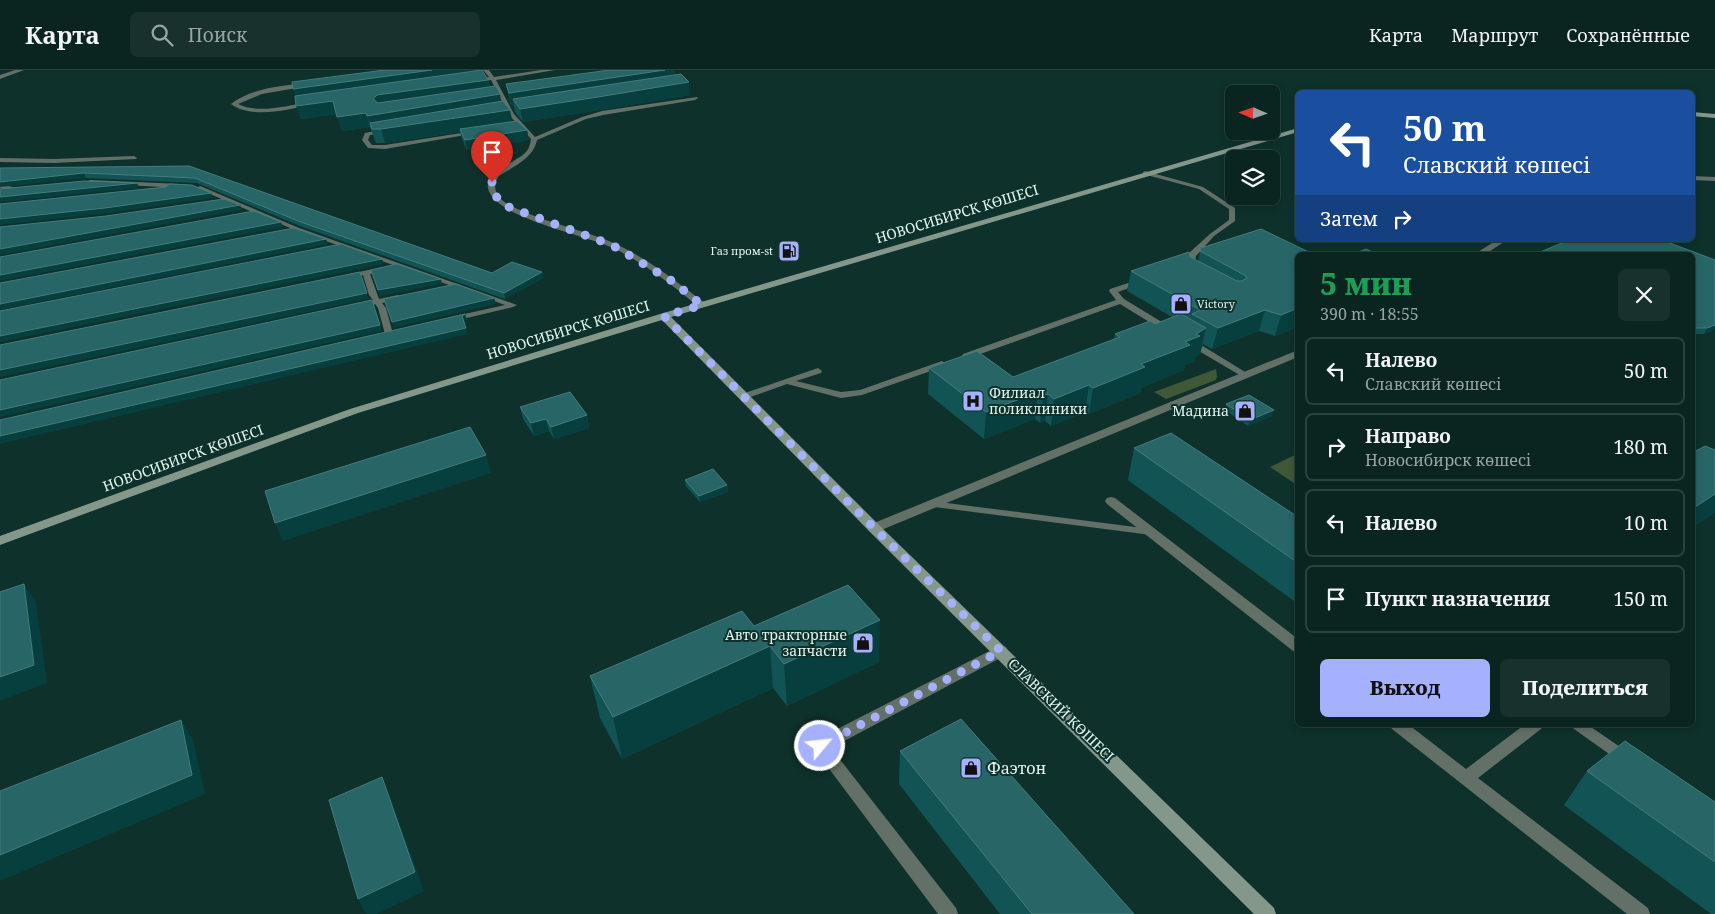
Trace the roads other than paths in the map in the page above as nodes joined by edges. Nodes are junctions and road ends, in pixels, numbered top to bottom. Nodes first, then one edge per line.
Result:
1 (21, 70) edge
2 (486, 70) edge
3 (552, 70) edge
4 (0, 77) edge
5 (494, 79) junction
6 (466, 83) edge
7 (315, 84) edge
8 (503, 96) junction
9 (494, 97) edge
10 (695, 98) dead end
11 (310, 104) edge
12 (518, 108) edge
13 (509, 110) junction
14 (501, 112) edge
15 (1695, 114) edge
16 (1715, 116) edge
17 (520, 126) junction
18 (510, 128) edge
19 (394, 130) edge
20 (1295, 131) edge
21 (481, 132) edge
22 (534, 139) junction
23 (134, 158) dead end
24 (0, 160) edge
25 (1145, 174) junction
26 (1695, 178) edge
27 (1715, 179) edge
28 (86, 182) edge
29 (0, 186) edge
30 (195, 186) edge
31 (24, 188) edge
32 (15, 189) junction
33 (0, 191) edge
34 (136, 192) edge
35 (227, 200) junction
36 (208, 202) edge
37 (257, 212) junction
38 (238, 216) edge
39 (297, 229) junction
40 (278, 232) edge
41 (1499, 242) edge
42 (346, 245) junction
43 (326, 249) edge
44 (1483, 252) edge
45 (1191, 264) junction
46 (402, 265) junction
47 (1182, 267) edge
48 (366, 272) junction
49 (1198, 277) edge
50 (337, 278) edge
51 (1146, 279) edge
52 (461, 286) junction
53 (443, 289) edge
54 (406, 296) edge
55 (378, 301) junction
56 (1121, 302) junction
57 (702, 305) junction
58 (348, 307) edge
59 (664, 316) junction
60 (446, 321) edge
61 (398, 332) edge
62 (389, 334) junction
63 (379, 336) edge
64 (1295, 354) edge
65 (818, 371) dead end
66 (1246, 375) junction
67 (788, 382) junction
68 (745, 396) junction
69 (1111, 501) dead end
70 (931, 504) junction
71 (874, 528) junction
72 (1151, 532) junction
73 (0, 541) edge
74 (1295, 645) edge
75 (1001, 651) junction
76 (1401, 727) edge
77 (1532, 727) edge
78 (1581, 727) edge
79 (1638, 767) edge
80 (1466, 778) junction
81 (949, 914) edge
82 (1267, 914) edge
83 (1641, 914) edge

1 - 4 street
2 - 5 lane
3 - 5 lane
5 - 6 lane
5 - 8 lane
7 - 11 lane
8 - 9 lane
8 - 13 lane
10 - 22 lane
12 - 13 lane
13 - 14 lane
13 - 17 lane
15 - 16 main road
17 - 18 lane
17 - 22 lane
19 - 21 lane
20 - 25 main road, НОВОСИБИРСК КӨШЕСІ
22 - 57 lane
23 - 24 lane
25 - 45 lane
25 - 57 main road, НОВОСИБИРСК КӨШЕСІ
26 - 27 street
28 - 34 lane
29 - 32 lane
30 - 35 lane
31 - 32 lane
32 - 33 lane
35 - 36 lane
35 - 37 lane
37 - 38 lane
37 - 39 lane
39 - 40 lane
39 - 42 lane
41 - 44 street
42 - 43 lane
42 - 46 lane
45 - 47 lane
45 - 49 lane
46 - 48 lane
46 - 52 lane
48 - 50 lane
48 - 55 lane
51 - 56 lane
52 - 53 lane
52 - 60 lane
54 - 55 lane
55 - 58 lane
55 - 62 lane
56 - 66 lane
56 - 67 lane
57 - 59 main road, НОВОСИБИРСК КӨШЕСІ
59 - 68 main road, СЛАВСКИЙ КӨШЕСІ
59 - 73 main road, НОВОСИБИРСК КӨШЕСІ
61 - 62 lane
62 - 63 lane
64 - 66 street
65 - 67 lane
66 - 70 street
67 - 68 lane
68 - 71 main road, СЛАВСКИЙ КӨШЕСІ
69 - 72 street
70 - 71 street
70 - 72 lane
71 - 75 main road, СЛАВСКИЙ КӨШЕСІ
72 - 74 street
75 - 81 street
75 - 82 main road, СЛАВСКИЙ КӨШЕСІ
76 - 80 street
77 - 80 street
78 - 79 lane
80 - 83 street

